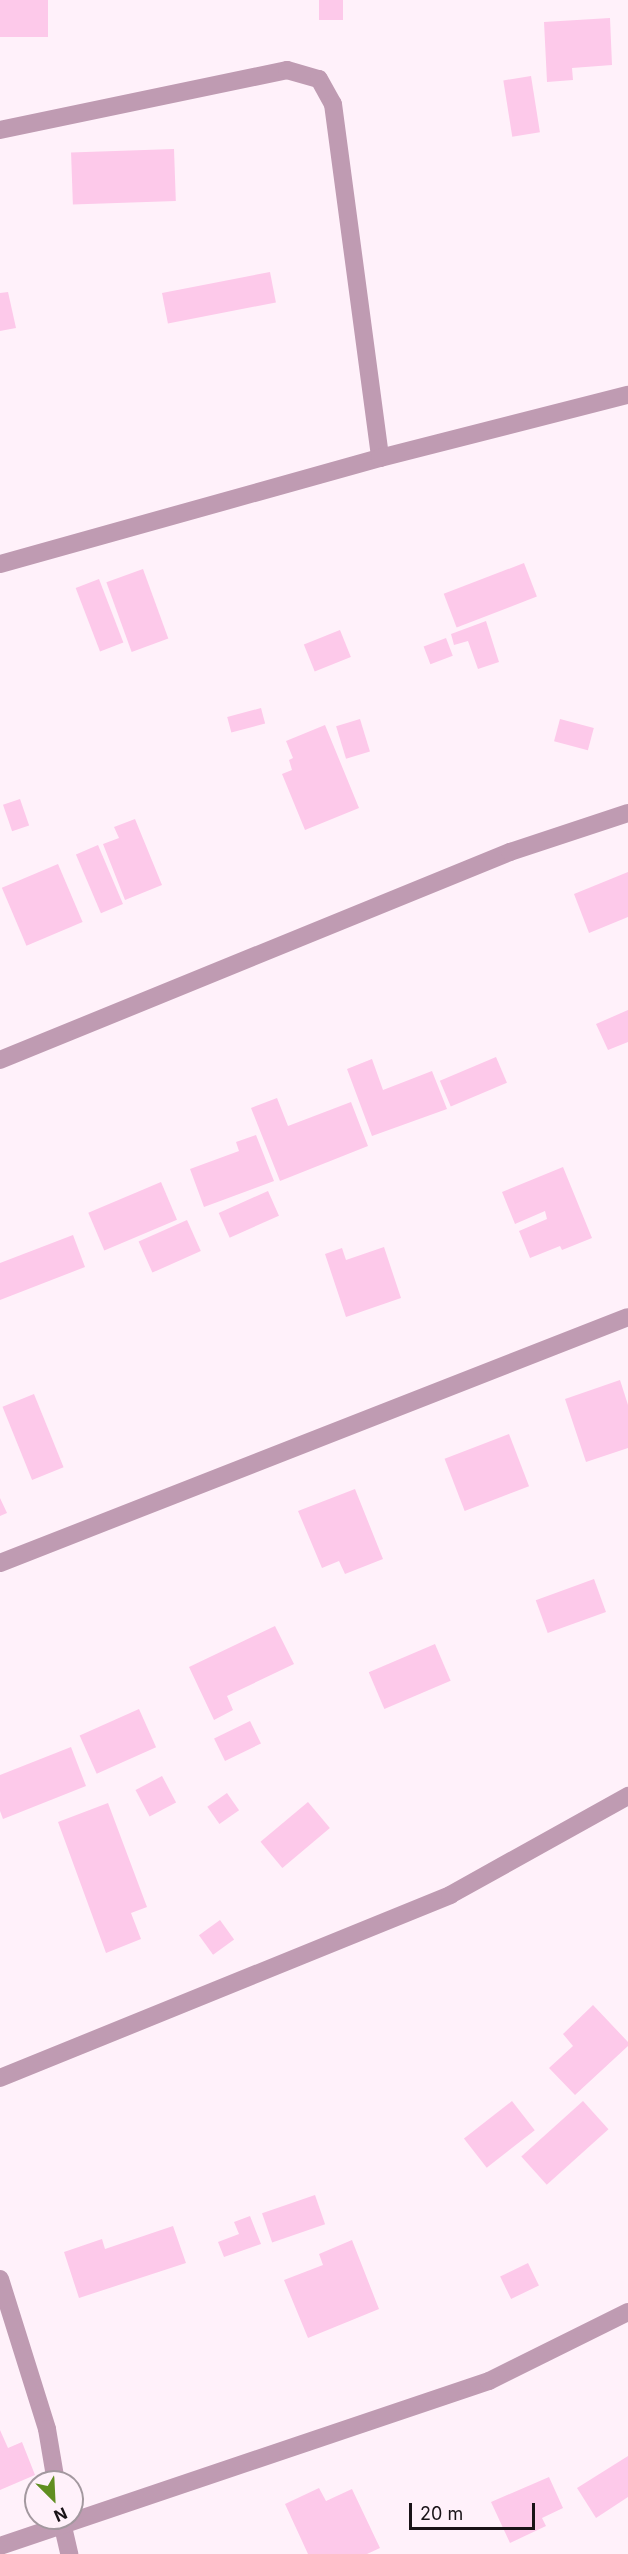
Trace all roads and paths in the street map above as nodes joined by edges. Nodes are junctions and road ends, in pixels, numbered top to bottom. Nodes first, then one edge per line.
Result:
1 (0, 130) edge
2 (628, 395) edge
3 (380, 458) junction
4 (0, 564) edge
5 (628, 813) edge
6 (0, 1060) edge
7 (628, 1317) edge
8 (0, 1563) edge
9 (628, 1797) edge
10 (0, 2078) edge
11 (0, 2279) edge
12 (628, 2312) edge
13 (54, 2470) edge
14 (84, 2514) edge
15 (40, 2530) edge
16 (64, 2530) edge
17 (0, 2546) edge
18 (69, 2554) edge

1 - 3 street
2 - 3 street
3 - 4 street
5 - 6 street
7 - 8 street
9 - 10 street
11 - 13 street
12 - 14 street
15 - 17 street
16 - 18 street

